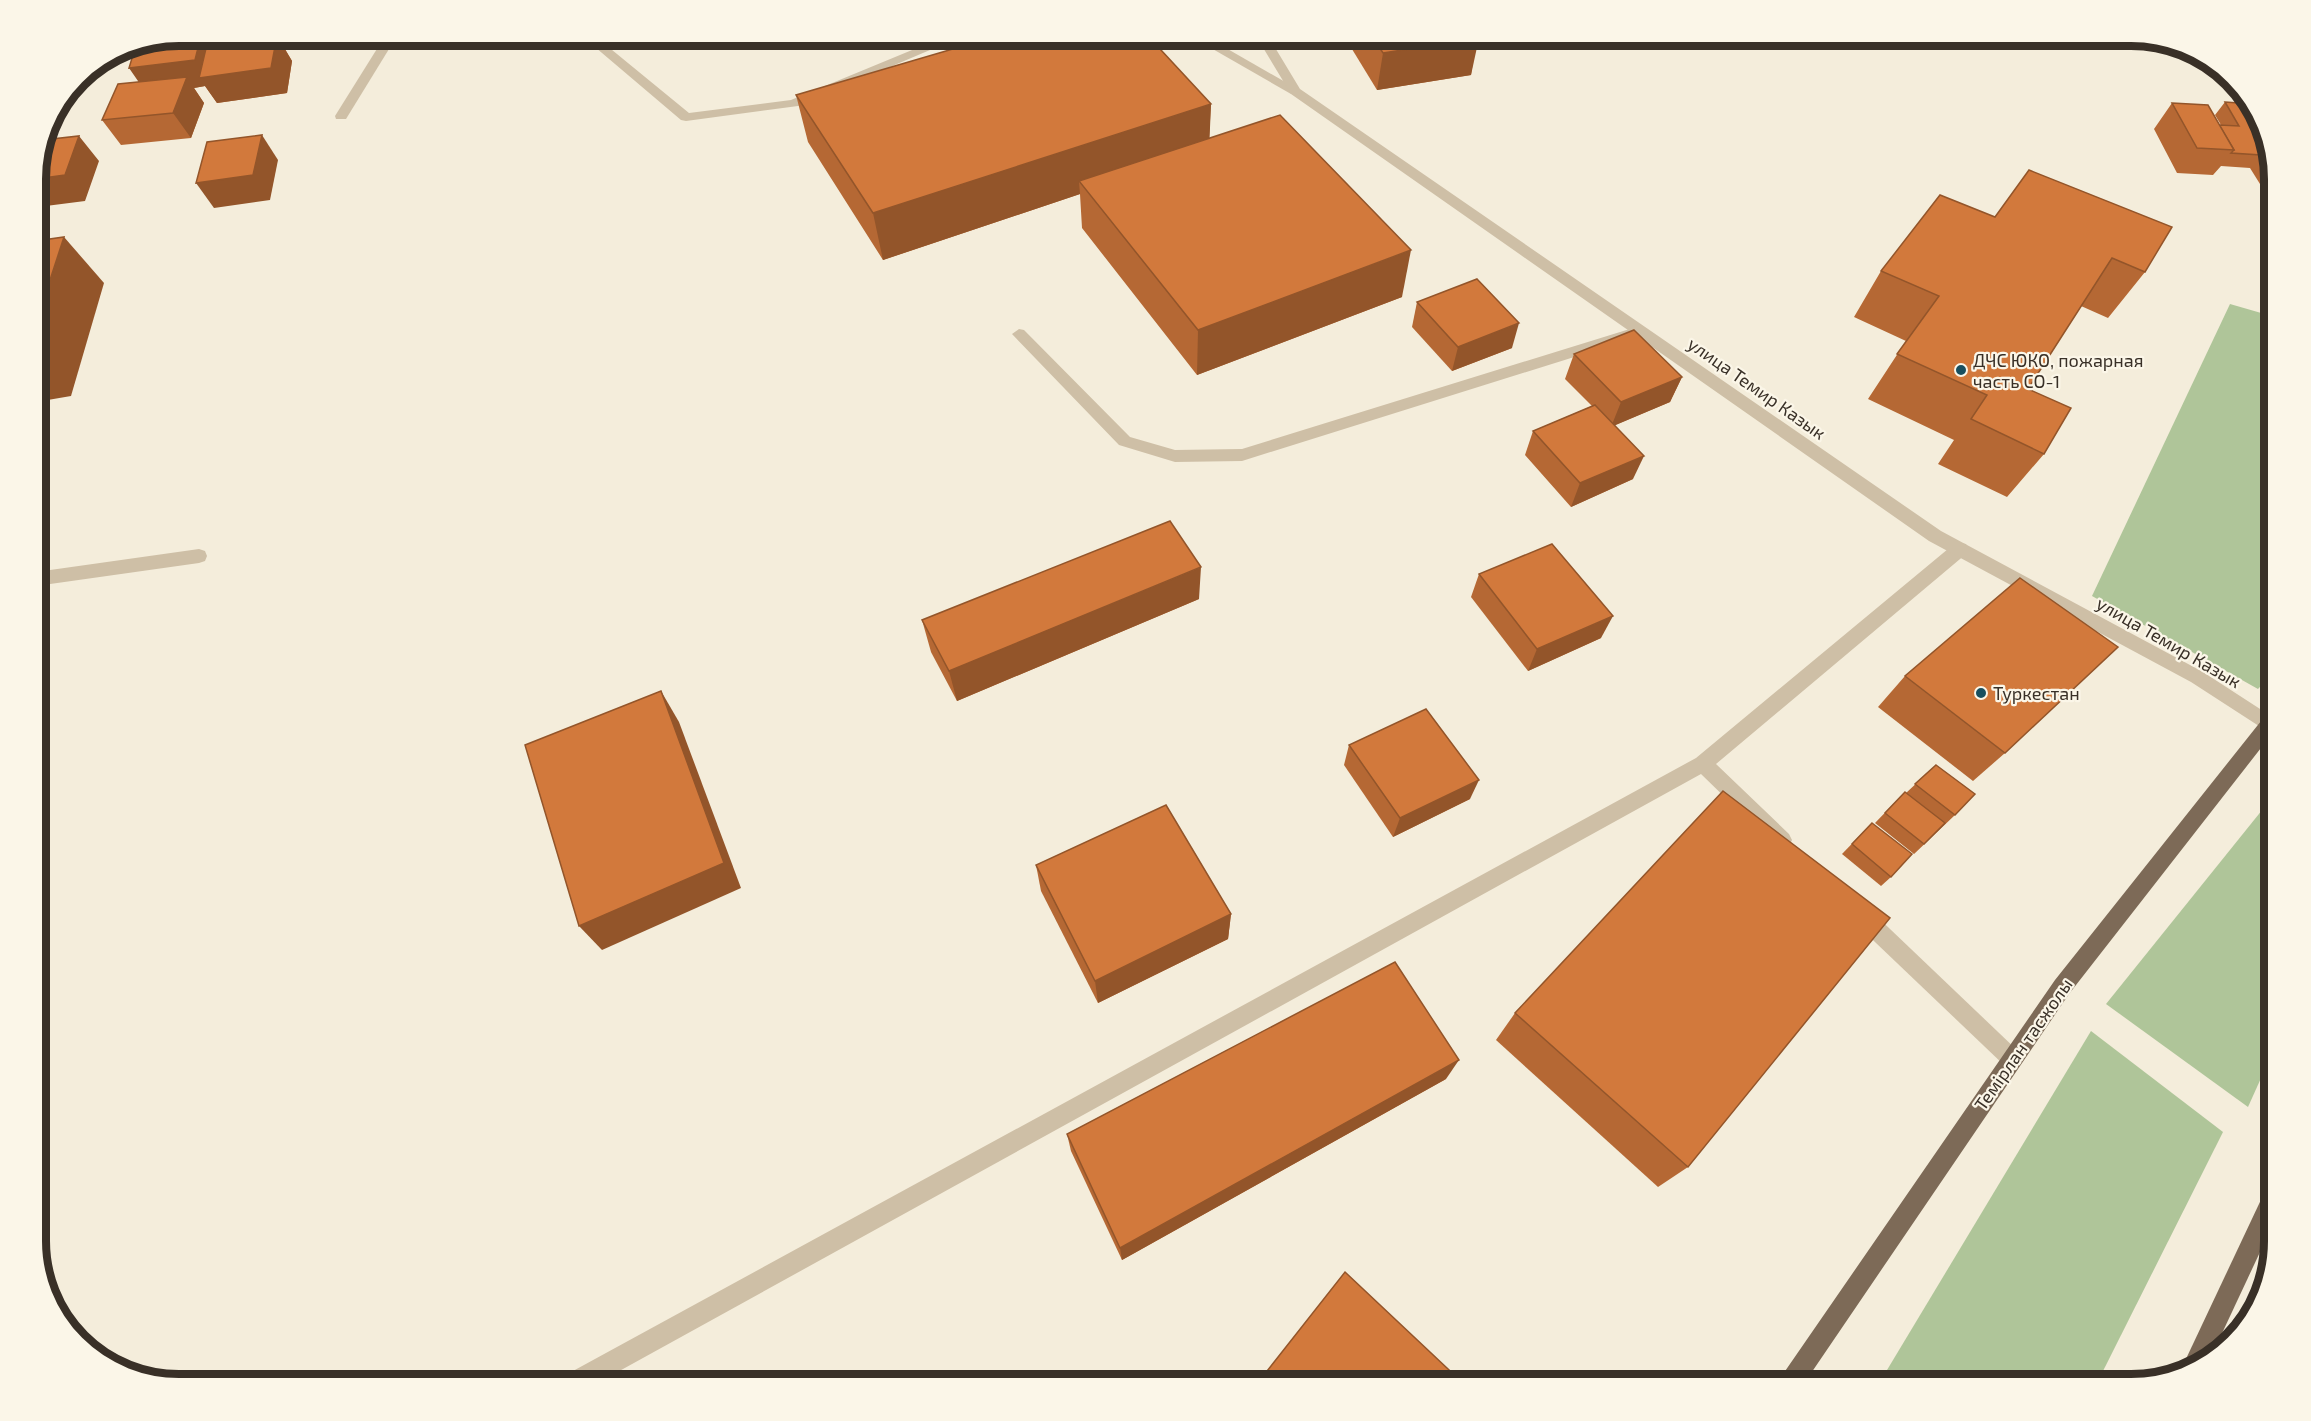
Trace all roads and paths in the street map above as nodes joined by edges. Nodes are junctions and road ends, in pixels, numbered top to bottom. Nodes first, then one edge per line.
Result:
1 (1215, 46) edge
2 (1268, 46) edge
3 (384, 47) edge
4 (601, 47) edge
5 (931, 47) edge
6 (1296, 91) junction
7 (341, 116) dead end
8 (1640, 330) junction
9 (1019, 334) dead end
10 (1960, 549) junction
11 (199, 556) dead end
12 (47, 577) edge
13 (2264, 715) edge
14 (2264, 729) edge
15 (1703, 764) junction
16 (1798, 854) edge
17 (1850, 904) edge
18 (2012, 1059) junction
19 (2264, 1218) edge
20 (2199, 1356) edge
21 (590, 1374) edge
22 (1797, 1374) edge

1 - 6 street
2 - 6 street, улица Темир Казык
3 - 7 street
4 - 5 street
6 - 8 street, улица Темир Казык
8 - 9 street
8 - 10 street, улица Темир Казык
10 - 13 street, улица Темир Казык
10 - 15 street
11 - 12 street
14 - 18 main road, Темірлан тасжолы
15 - 16 street
15 - 21 street
17 - 18 street
18 - 22 main road, Темірлан тасжолы
19 - 20 main road

